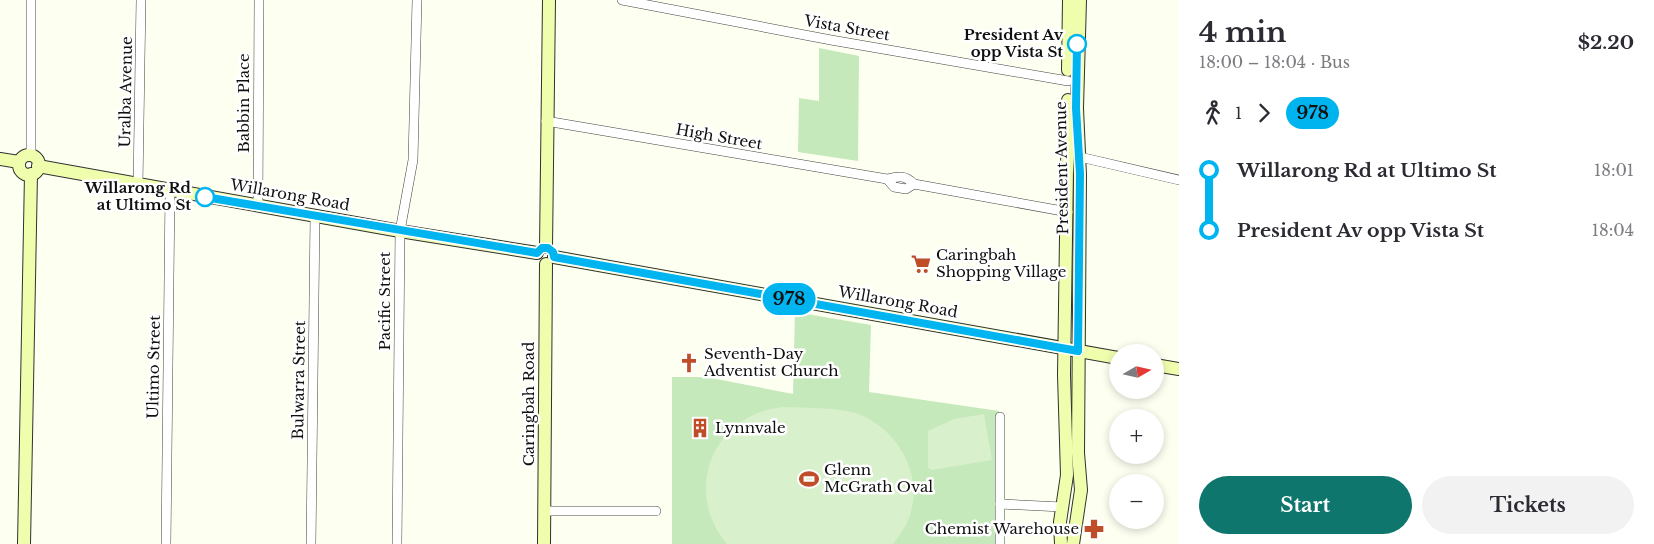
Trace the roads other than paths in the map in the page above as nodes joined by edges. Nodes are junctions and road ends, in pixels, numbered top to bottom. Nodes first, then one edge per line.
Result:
1 (32, 0) edge
2 (141, 0) edge
3 (259, 0) edge
4 (417, 0) edge
5 (549, 0) edge
6 (622, 0) edge
7 (1069, 0) edge
8 (1080, 0) edge
9 (1068, 80) junction
10 (546, 121) junction
11 (31, 155) junction
12 (1074, 156) junction
13 (0, 159) edge
14 (19, 162) junction
15 (35, 170) junction
16 (1179, 180) edge
17 (138, 185) junction
18 (170, 190) junction
19 (258, 206) junction
20 (1074, 213) junction
21 (315, 216) junction
22 (400, 231) junction
23 (546, 255) junction
24 (1072, 350) junction
25 (1109, 356) edge
26 (1164, 366) edge
27 (1179, 369) edge
28 (1000, 417) dead end
29 (1078, 461) junction
30 (1000, 504) junction
31 (1062, 507) junction
32 (544, 511) junction
33 (656, 511) dead end
34 (24, 544) edge
35 (166, 544) edge
36 (311, 544) edge
37 (397, 544) edge
38 (544, 544) edge
39 (1000, 544) edge
40 (1061, 544) edge
41 (1073, 544) edge

1 - 11 street
2 - 17 street, Uralba Avenue
3 - 19 street, Babbin Place
4 - 22 street, Pacific Street
5 - 10 street, Caringbah Road
6 - 9 street, Vista Street
7 - 9 street, President Avenue
8 - 12 street, President Avenue
9 - 12 street, President Avenue
10 - 20 street, High Street
10 - 23 street, Caringbah Road
11 - 14 street
11 - 15 street
12 - 16 street
12 - 20 street, President Avenue
13 - 14 street
14 - 15 street
15 - 17 street, Willarong Road
15 - 34 street
17 - 18 street, Willarong Road
18 - 19 street, Willarong Road
18 - 35 street, Ultimo Street
19 - 21 street, Willarong Road
20 - 24 street, President Avenue
21 - 22 street, Willarong Road
21 - 36 street, Bulwarra Street
22 - 23 street, Willarong Road
22 - 37 street, Pacific Street
23 - 24 street, Willarong Road
23 - 32 street, Caringbah Road
24 - 25 street, Willarong Road
24 - 29 street, President Avenue
24 - 31 street, President Avenue
26 - 27 street
28 - 30 street
29 - 31 street
29 - 41 street, President Avenue
30 - 31 street
30 - 39 street
31 - 40 street, President Avenue
32 - 33 street
32 - 38 street, Caringbah Road

